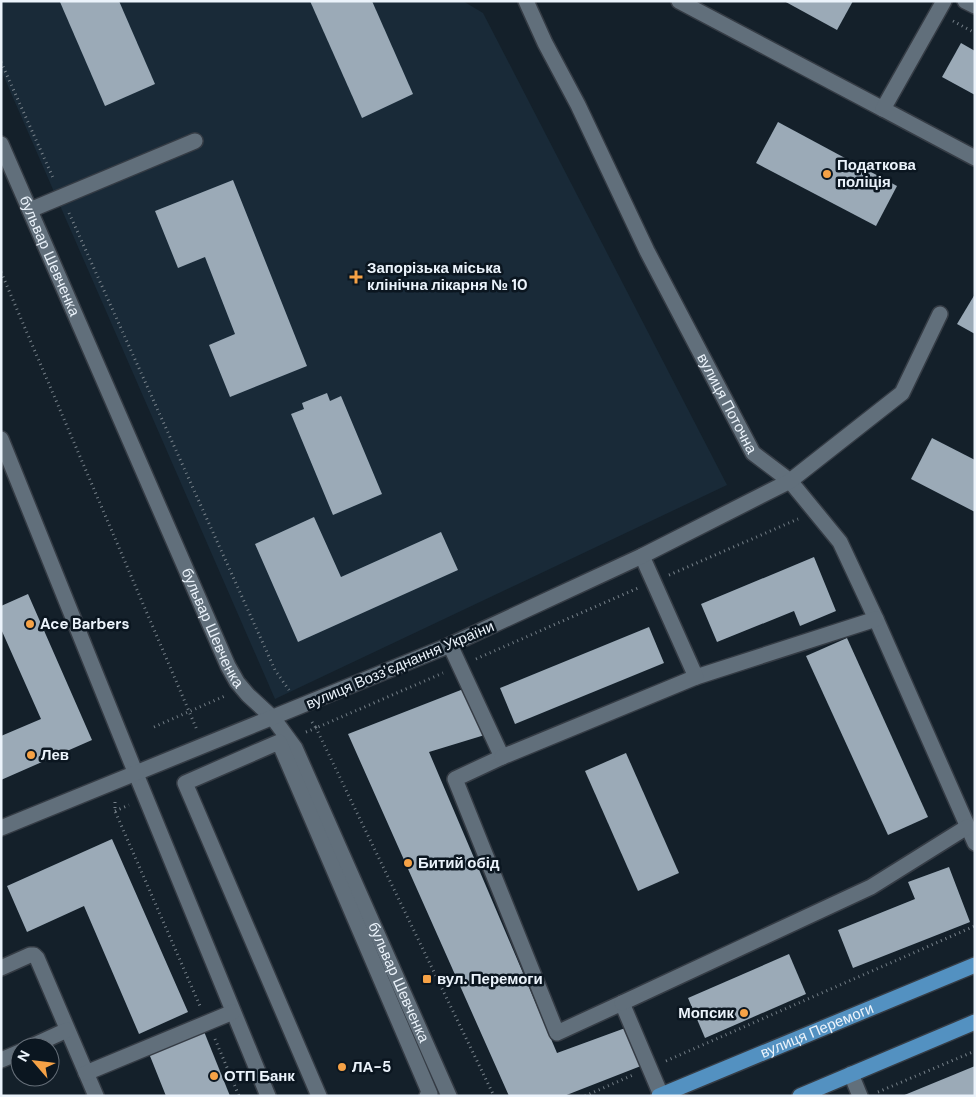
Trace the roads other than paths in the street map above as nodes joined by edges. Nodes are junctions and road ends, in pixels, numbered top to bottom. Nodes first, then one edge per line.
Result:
1 (526, 1) edge
2 (679, 1) edge
3 (944, 1) edge
4 (965, 1) edge
5 (975, 6) edge
6 (883, 109) junction
7 (195, 141) dead end
8 (1, 144) edge
9 (975, 158) edge
10 (30, 210) junction
11 (940, 314) dead end
12 (1, 439) edge
13 (790, 481) junction
14 (642, 556) junction
15 (876, 619) junction
16 (450, 646) junction
17 (696, 677) junction
18 (273, 718) junction
19 (502, 757) junction
20 (136, 774) junction
21 (967, 827) junction
22 (1, 828) edge
23 (975, 843) edge
24 (975, 965) edge
25 (1, 968) edge
26 (622, 1002) junction
27 (233, 1012) junction
28 (975, 1022) edge
29 (67, 1030) junction
30 (52, 1037) edge
31 (86, 1073) junction
32 (851, 1074) junction
33 (660, 1095) edge
34 (96, 1096) edge
35 (268, 1096) edge
36 (319, 1096) edge
37 (427, 1096) edge
38 (448, 1096) edge
39 (800, 1096) edge
40 (860, 1096) edge

1 - 13 street, вулиця Поточна
2 - 6 street
3 - 6 street
4 - 5 street
6 - 9 street
7 - 10 street
8 - 10 street, бульвар Шевченка
10 - 18 street, бульвар Шевченка
11 - 13 street, вулиця Воззʼєднання України
12 - 20 street
13 - 14 street, вулиця Воззʼєднання України
13 - 15 street, вулиця Поточна
14 - 16 street, вулиця Воззʼєднання України
14 - 17 street
15 - 17 street
15 - 21 street, вулиця Поточна
16 - 18 street, вулиця Воззʼєднання України
16 - 19 street
17 - 19 street
18 - 20 street, вулиця Воззʼєднання України
18 - 38 street, бульвар Шевченка
19 - 26 street
20 - 22 street, вулиця Воззʼєднання України
20 - 27 street
21 - 23 street, вулиця Поточна
21 - 26 street
24 - 33 main road, вулиця Перемоги
25 - 29 street
26 - 33 street
27 - 31 street
27 - 35 street
28 - 32 main road
29 - 30 street
29 - 31 street
31 - 34 street
32 - 39 main road
32 - 40 street
36 - 37 street

